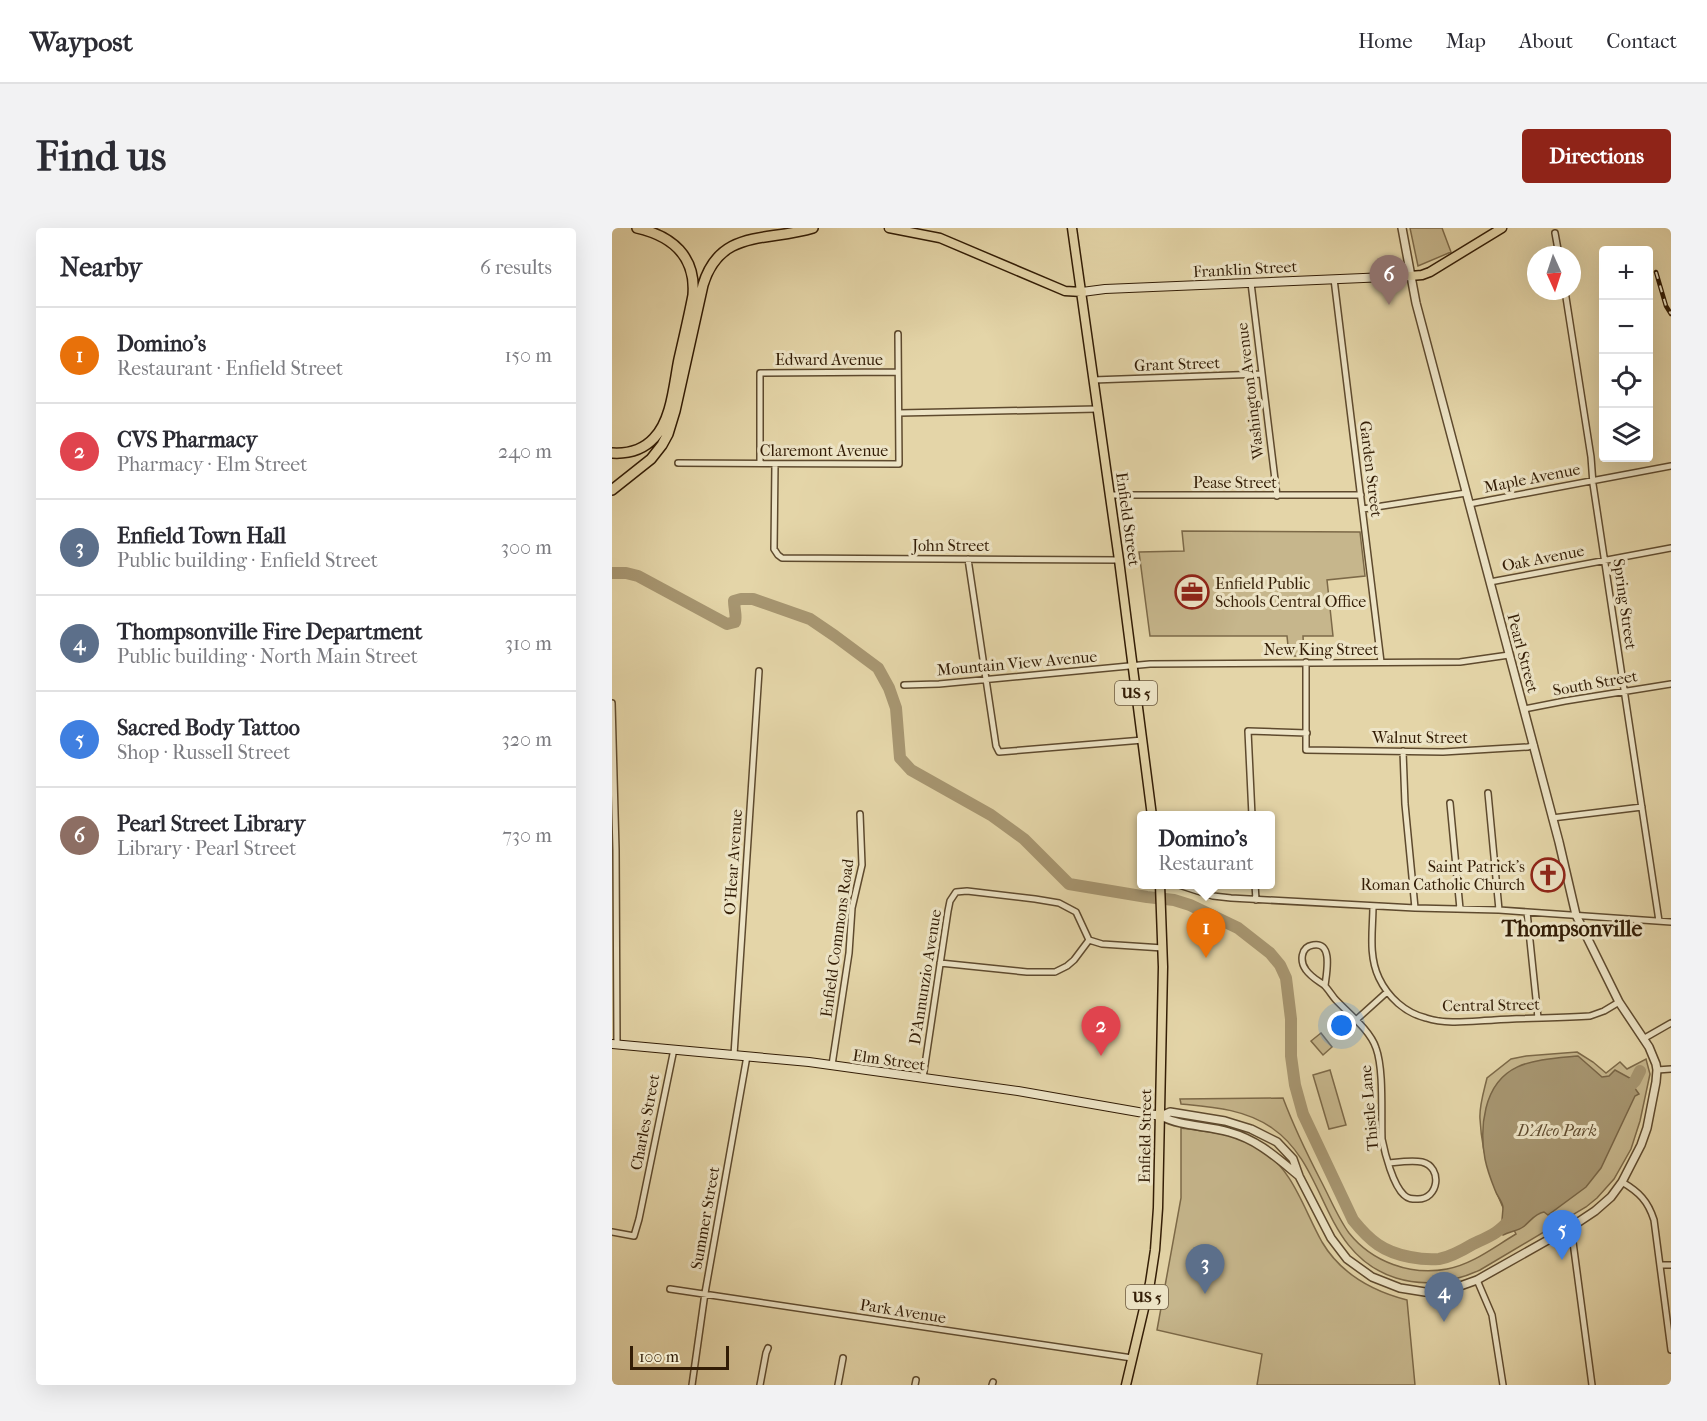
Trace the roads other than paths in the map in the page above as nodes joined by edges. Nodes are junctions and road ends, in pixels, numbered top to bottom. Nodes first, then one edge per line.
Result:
1 (637, 228) edge
2 (813, 228) edge
3 (889, 228) edge
4 (1072, 228) edge
5 (1402, 228) edge
6 (1502, 228) edge
7 (1555, 233) dead end
8 (1557, 246) edge
9 (1410, 276) junction
10 (1334, 279) junction
11 (1251, 283) junction
12 (1082, 292) junction
13 (1565, 300) edge
14 (898, 334) dead end
15 (898, 372) junction
16 (1262, 374) junction
17 (1094, 380) junction
18 (1097, 409) junction
19 (899, 413) junction
20 (612, 453) edge
21 (678, 463) dead end
22 (760, 463) junction
23 (775, 464) junction
24 (1671, 466) edge
25 (1593, 480) junction
26 (612, 490) edge
27 (1466, 493) junction
28 (1109, 495) junction
29 (1361, 495) junction
30 (1277, 496) junction
31 (1469, 504) junction
32 (1363, 509) junction
33 (1671, 548) edge
34 (968, 558) junction
35 (1119, 560) junction
36 (1605, 560) junction
37 (1491, 582) junction
38 (1509, 655) junction
39 (1306, 662) junction
40 (1381, 662) junction
41 (1133, 666) junction
42 (759, 671) dead end
43 (987, 679) junction
44 (1671, 684) edge
45 (904, 685) dead end
46 (1625, 692) junction
47 (612, 703) edge
48 (1524, 710) junction
49 (1307, 733) junction
50 (1143, 740) junction
51 (1534, 745) junction
52 (1403, 751) junction
53 (1488, 794) dead end
54 (1450, 803) dead end
55 (1642, 807) junction
56 (1151, 811) edge
57 (1252, 811) edge
58 (860, 814) dead end
59 (1552, 818) junction
60 (1160, 889) edge
61 (1189, 889) edge
62 (1255, 889) edge
63 (1256, 900) junction
64 (1373, 906) junction
65 (1415, 908) junction
66 (1460, 909) junction
67 (1499, 910) junction
68 (1527, 912) junction
69 (1576, 915) junction
70 (1659, 921) junction
71 (1671, 922) edge
72 (1089, 940) junction
73 (1162, 948) junction
74 (940, 963) junction
75 (1325, 986) junction
76 (1387, 992) junction
77 (1619, 1002) junction
78 (1538, 1018) junction
79 (1356, 1020) junction
80 (1671, 1023) edge
81 (1643, 1039) junction
82 (615, 1045) edge
83 (674, 1049) junction
84 (734, 1054) junction
85 (747, 1056) junction
86 (832, 1065) junction
87 (1671, 1069) edge
88 (1657, 1070) junction
89 (923, 1078) junction
90 (1161, 1116) junction
91 (1389, 1163) junction
92 (1299, 1176) junction
93 (1622, 1182) junction
94 (1571, 1227) junction
95 (612, 1232) edge
96 (1661, 1265) junction
97 (1671, 1265) edge
98 (1477, 1280) junction
99 (670, 1289) dead end
100 (705, 1293) junction
101 (768, 1348) dead end
102 (1671, 1350) edge
103 (843, 1358) dead end
104 (1132, 1358) junction
105 (692, 1385) edge
106 (760, 1385) edge
107 (838, 1385) edge
108 (1126, 1385) edge
109 (1503, 1385) edge
110 (1592, 1385) edge

1 - 20 highway
2 - 26 highway
3 - 12 main road
4 - 12 main road, Enfield Street / US 5
5 - 9 street, Pearl Street
6 - 9 main road
7 - 8 street
9 - 10 main road, Franklin Street
9 - 27 street, Pearl Street
10 - 11 main road, Franklin Street
10 - 29 street, Garden Street
11 - 12 main road, Franklin Street
11 - 16 street, Washington Avenue
12 - 17 main road, Enfield Street / US 5
13 - 25 street, Spring Street
14 - 15 street
15 - 19 street
15 - 22 street, Edward Avenue
16 - 17 street, Grant Street
16 - 30 street, Washington Avenue
17 - 18 main road, Enfield Street / US 5
18 - 19 street
18 - 28 main road, Enfield Street / US 5
19 - 23 street, Claremont Avenue
21 - 22 street, Claremont Avenue
22 - 23 street, Claremont Avenue
23 - 34 street, John Street
24 - 25 street, Maple Avenue
25 - 31 street, Maple Avenue
25 - 36 street, Spring Street
27 - 31 street, Pearl Street
27 - 32 street
28 - 30 street, Pease Street
28 - 35 main road, Enfield Street / US 5
29 - 30 street, Pease Street
29 - 32 street, Garden Street
31 - 37 street, Pearl Street
32 - 40 street, Garden Street
33 - 36 street, Oak Avenue
34 - 35 street, John Street
34 - 43 street
35 - 41 main road, Enfield Street / US 5
36 - 37 street, Oak Avenue
36 - 46 street, Spring Street
37 - 38 street, Pearl Street
38 - 40 street, New King Street
38 - 48 street, Pearl Street
39 - 40 street, New King Street
39 - 41 street, New King Street
39 - 49 street
41 - 43 street, Mountain View Avenue
41 - 50 main road, Enfield Street / US 5
42 - 84 street, O'Hear Avenue
43 - 45 street, Mountain View Avenue
43 - 50 street
44 - 46 street, South Street
46 - 48 street, South Street
46 - 55 street, Spring Street
47 - 82 street
48 - 51 street, Pearl Street
49 - 52 street, Walnut Street
49 - 57 street
50 - 56 main road, Enfield Street / US 5
51 - 52 street, Walnut Street
51 - 59 street, Pearl Street
52 - 65 street
53 - 67 street
54 - 66 street
55 - 59 street
55 - 70 street, Spring Street
58 - 86 street, Enfield Commons Road
59 - 69 street, Pearl Street
60 - 73 main road, Enfield Street / US 5
61 - 63 street
62 - 63 street
63 - 64 street
64 - 65 street
64 - 76 street, Central Street
65 - 66 street
66 - 67 street
67 - 68 street
68 - 69 street
68 - 78 street
69 - 70 street
69 - 77 street, Pearl Street
70 - 71 street
72 - 73 street
72 - 74 street
72 - 74 street, D'Annunzio Avenue
73 - 90 main road, Enfield Street / US 5
74 - 89 street, D'Annunzio Avenue
75 - 75 street, Thistle Lane
75 - 79 street, Thistle Lane
76 - 78 street, Central Street
76 - 79 street
77 - 78 street, Central Street
77 - 81 street, Pearl Street
79 - 91 street, Thistle Lane
80 - 81 street
81 - 88 street, Pearl Street
82 - 83 main road, Elm Street
83 - 84 main road, Elm Street
83 - 95 street, Charles Street
84 - 85 main road, Elm Street
85 - 86 main road, Elm Street
85 - 100 street, Summer Street
86 - 89 main road, Elm Street
87 - 88 street
88 - 93 street
89 - 90 main road, Elm Street
90 - 92 street
90 - 92 street
90 - 104 main road, Enfield Street / US 5
91 - 91 street, Thistle Lane
92 - 98 street
93 - 94 street
93 - 96 street
94 - 98 street
94 - 110 street
96 - 97 street
96 - 102 street
98 - 109 street
99 - 100 street, Park Avenue
100 - 104 street, Park Avenue
100 - 105 street, Summer Street
101 - 106 street
103 - 107 street
104 - 108 main road, Enfield Street / US 5

